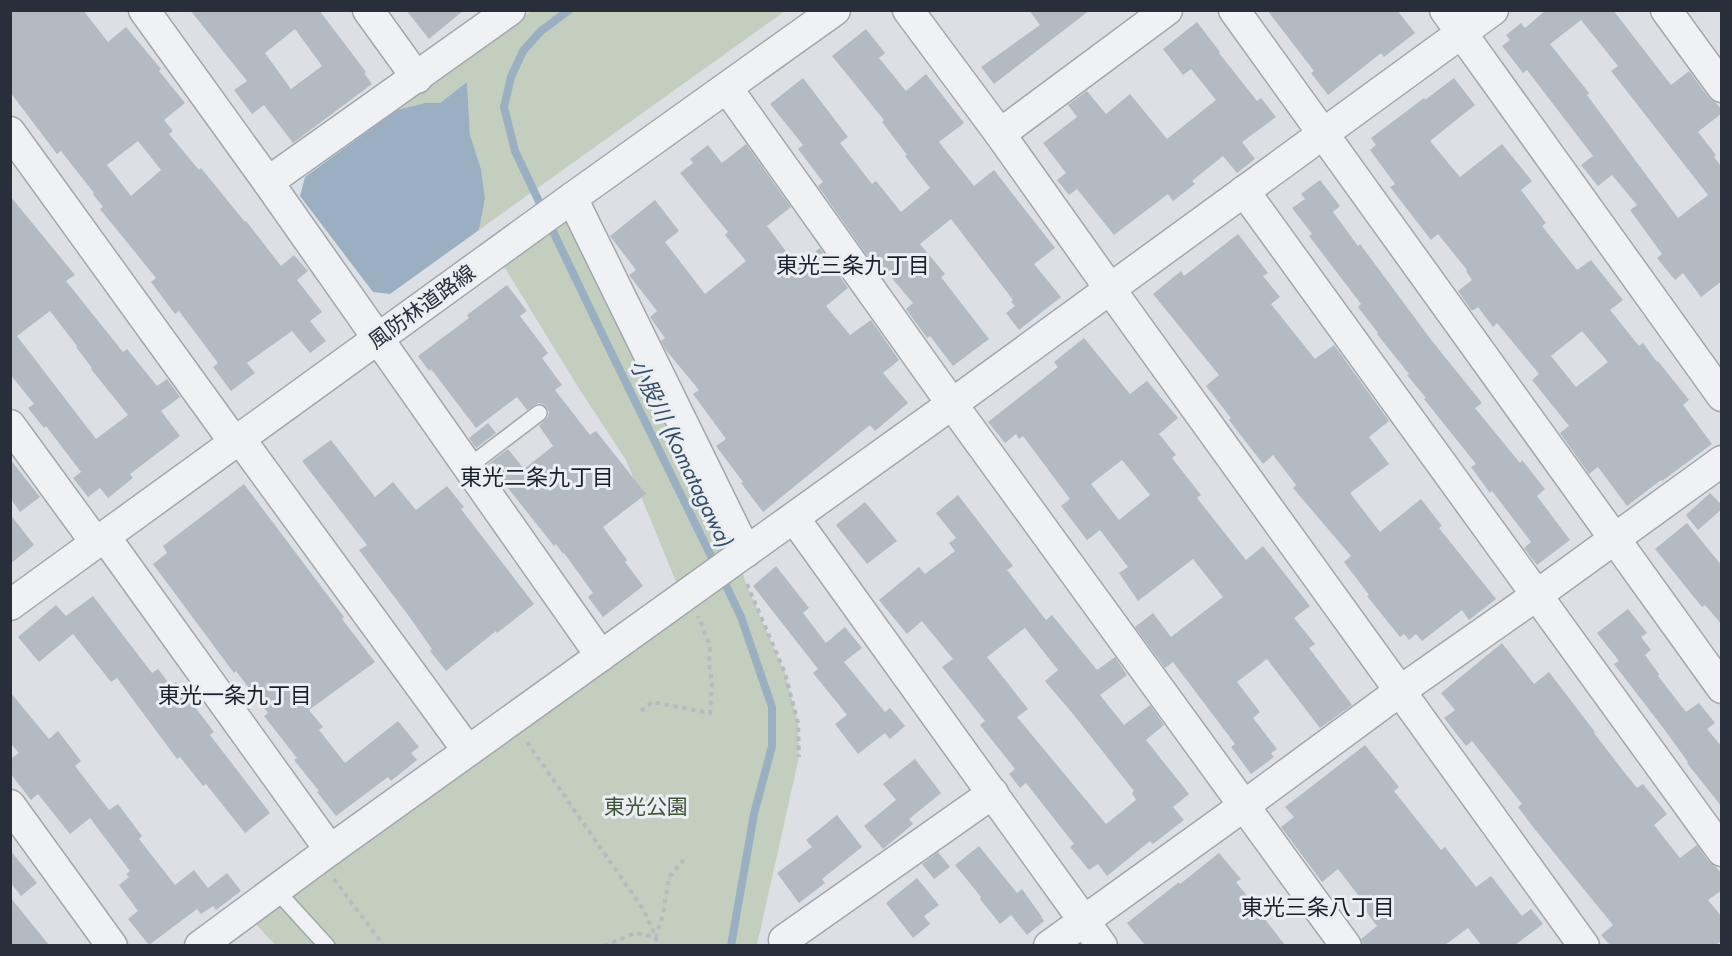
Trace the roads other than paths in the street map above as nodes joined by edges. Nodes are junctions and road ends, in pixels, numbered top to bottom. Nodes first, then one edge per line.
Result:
1 (144, 10) edge
2 (368, 10) edge
3 (510, 10) edge
4 (835, 10) edge
5 (909, 10) edge
6 (1167, 10) edge
7 (1234, 10) edge
8 (1493, 10) edge
9 (1666, 10) edge
10 (1453, 22) edge
11 (417, 78) junction
12 (1722, 87) edge
13 (726, 88) junction
14 (10, 132) edge
15 (1000, 134) junction
16 (1324, 134) junction
17 (268, 182) junction
18 (1244, 191) junction
19 (564, 204) junction
20 (1110, 290) junction
21 (377, 340) junction
22 (1722, 396) edge
23 (952, 404) junction
24 (539, 413) dead end
25 (10, 425) edge
26 (237, 441) junction
27 (1722, 461) edge
28 (468, 467) junction
29 (794, 518) junction
30 (1614, 539) junction
31 (100, 540) junction
32 (739, 557) junction
33 (1537, 596) junction
34 (10, 605) edge
35 (601, 656) junction
36 (1722, 688) edge
37 (1400, 691) junction
38 (468, 751) junction
39 (993, 793) junction
40 (10, 805) edge
41 (1245, 805) junction
42 (1722, 851) edge
43 (325, 854) junction
44 (276, 890) junction
45 (1084, 920) junction
46 (112, 945) edge
47 (200, 945) edge
48 (327, 945) edge
49 (788, 945) edge
50 (1049, 945) edge
51 (1102, 945) edge
52 (1346, 945) edge
53 (1584, 945) edge

1 - 17 street
2 - 11 street
3 - 11 street
4 - 13 street, 風防林道路線
5 - 15 street
6 - 15 street
7 - 16 street
8 - 10 street
9 - 12 street
10 - 16 street
10 - 22 street
11 - 17 street
13 - 19 street, 風防林道路線
13 - 23 street
14 - 26 street
15 - 20 street
16 - 18 street
16 - 30 street
17 - 21 street
18 - 20 street
18 - 33 street
19 - 21 street, 風防林道路線
19 - 32 street
20 - 23 street
20 - 37 street
21 - 26 street, 風防林道路線
21 - 28 street
23 - 29 street
23 - 41 street
24 - 28 lane
25 - 31 street
26 - 31 street, 風防林道路線
26 - 38 street
27 - 30 street
28 - 35 street
29 - 32 street
29 - 39 street
30 - 33 street
30 - 36 street
31 - 34 street, 風防林道路線
31 - 43 street
32 - 35 street
33 - 37 street
33 - 42 street
35 - 38 street
37 - 41 street
37 - 53 street
38 - 43 street
39 - 45 street
39 - 49 street
40 - 46 street
41 - 45 street
41 - 52 street
43 - 44 street
44 - 47 street
44 - 48 lane
45 - 50 street
45 - 51 street

